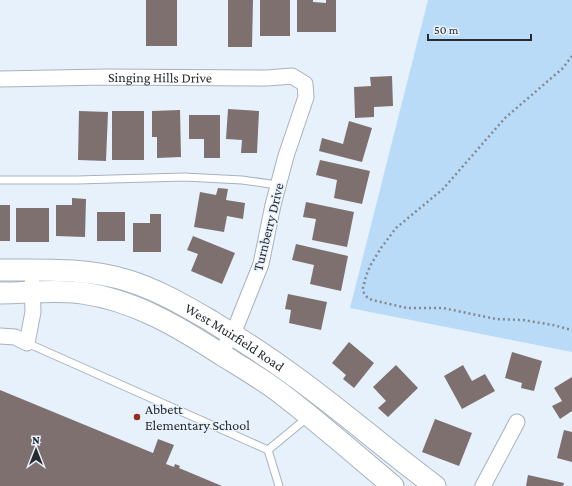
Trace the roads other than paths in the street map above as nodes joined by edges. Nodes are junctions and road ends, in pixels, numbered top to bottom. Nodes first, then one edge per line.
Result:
1 (0, 79) edge
2 (306, 97) joint
3 (0, 180) edge
4 (278, 184) junction
5 (0, 270) edge
6 (33, 270) junction
7 (0, 293) edge
8 (32, 293) junction
9 (233, 334) junction
10 (0, 336) edge
11 (27, 343) junction
12 (220, 353) junction
13 (316, 408) junction
14 (517, 422) dead end
15 (268, 450) junction
16 (408, 466) junction
17 (279, 486) edge
18 (395, 486) edge
19 (435, 486) edge
20 (483, 486) edge

1 - 2 street, Singing Hills Drive
2 - 4 street, Turnberry Drive
3 - 4 lane
4 - 9 street, Turnberry Drive
5 - 6 street, West Muirfield Road
6 - 8 street
6 - 9 street, West Muirfield Road
7 - 8 street, West Muirfield Road
8 - 11 street
8 - 12 street, West Muirfield Road
9 - 12 street, Turnberry Drive
9 - 13 street, West Muirfield Road
10 - 11 street
11 - 15 lane
12 - 13 street, West Muirfield Road
13 - 15 lane
13 - 16 street, West Muirfield Road
13 - 18 street, West Muirfield Road
14 - 20 street
15 - 17 lane
16 - 18 street
16 - 19 street, West Muirfield Road

